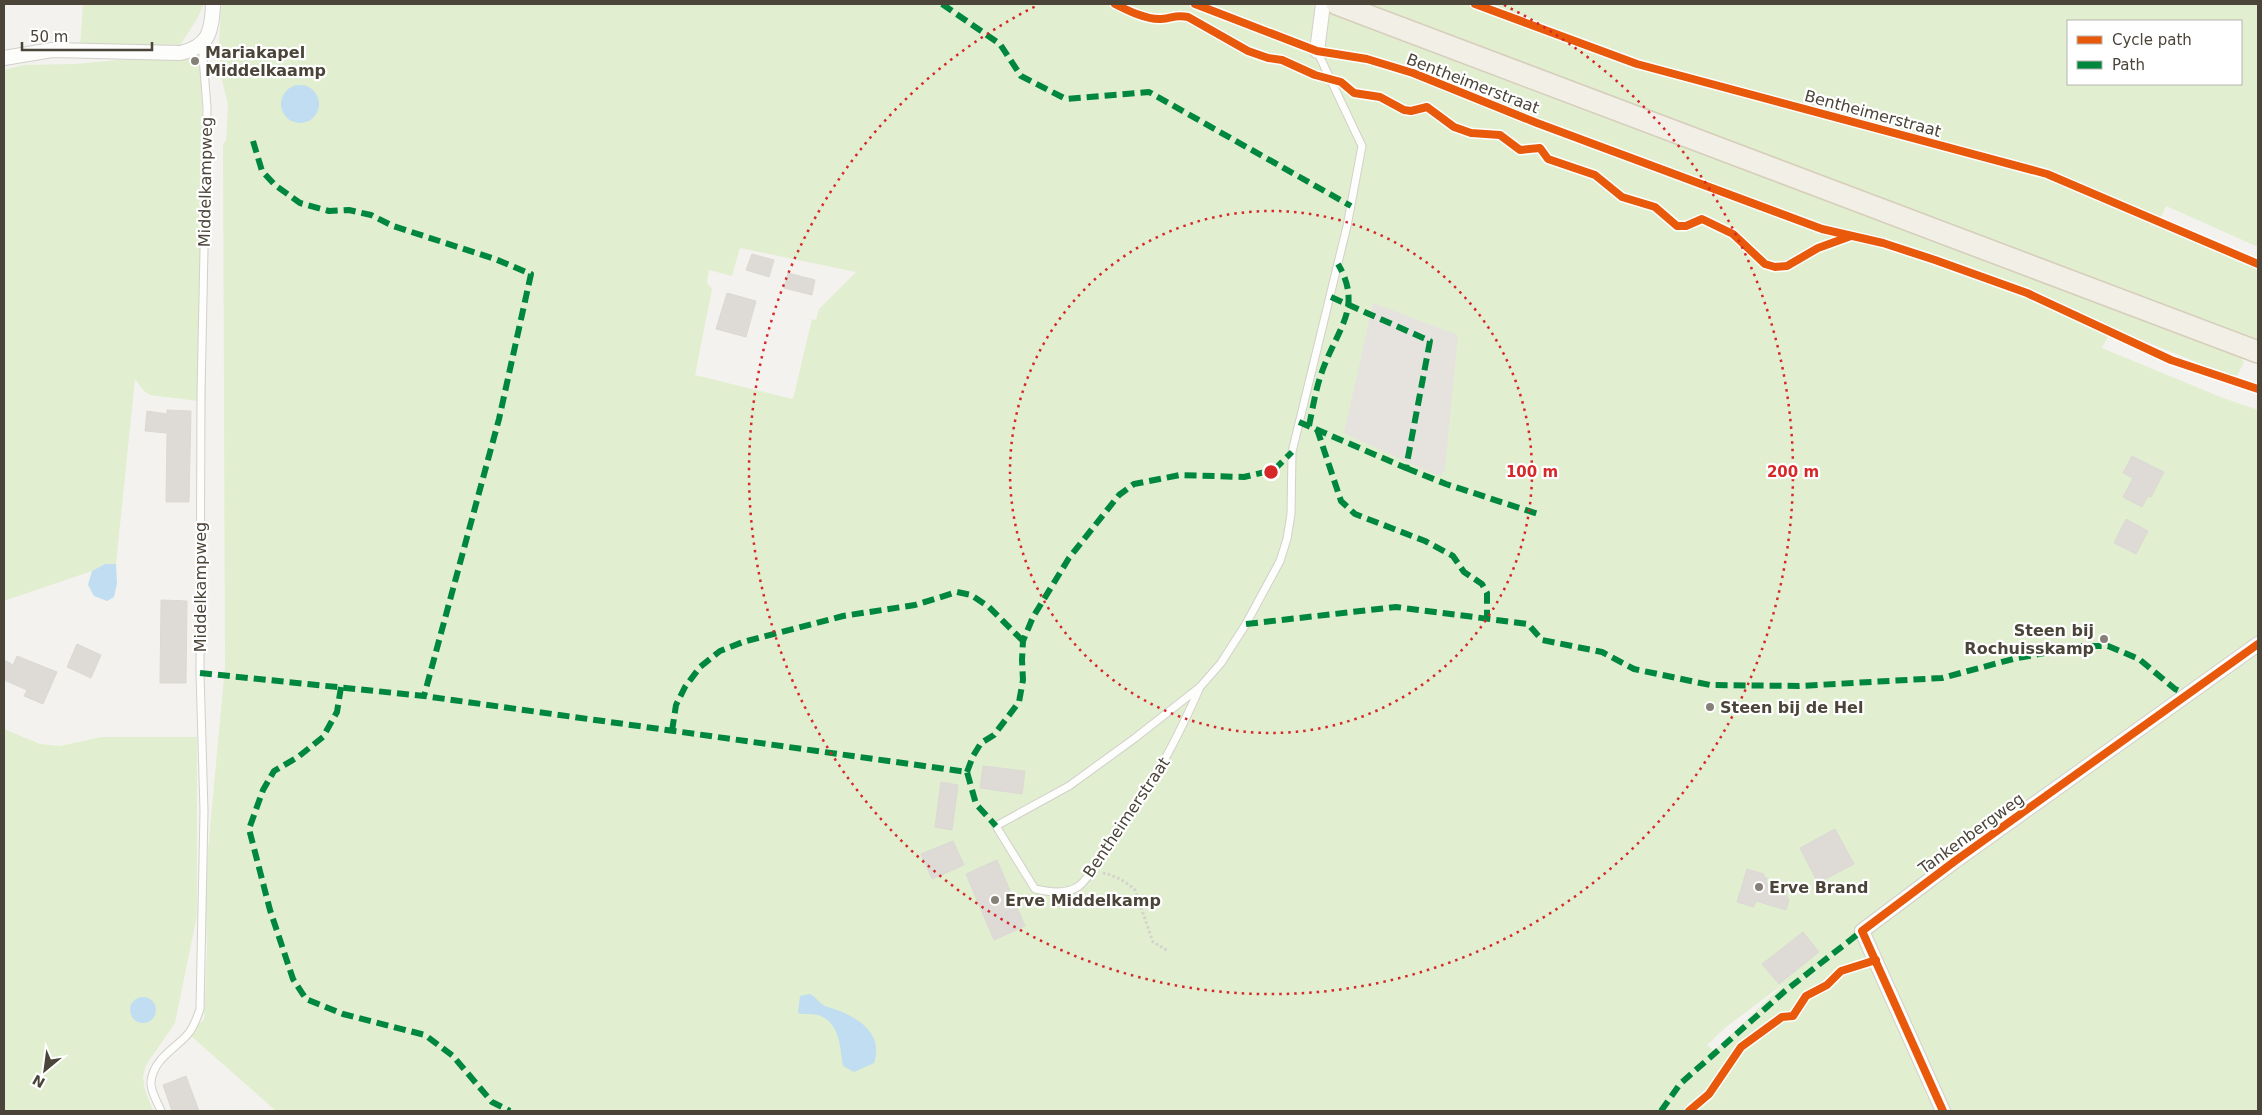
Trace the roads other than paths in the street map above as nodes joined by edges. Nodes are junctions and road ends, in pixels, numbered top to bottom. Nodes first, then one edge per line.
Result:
1 (214, 4) edge
2 (1323, 4) edge
3 (1337, 4) edge
4 (202, 44) junction
5 (1317, 51) joint
6 (4, 58) edge
7 (2258, 352) edge
8 (2258, 644) edge
9 (1200, 687) junction
10 (161, 1111) edge
11 (1943, 1111) edge

1 - 4 street
2 - 5 street, Bentheimerstraat
3 - 7 main road, Bentheimerstraat
4 - 6 street
4 - 10 lane, Middelkampweg
5 - 9 lane, Bentheimerstraat
8 - 11 street, Tankenbergweg
9 - 9 lane, Bentheimerstraat

